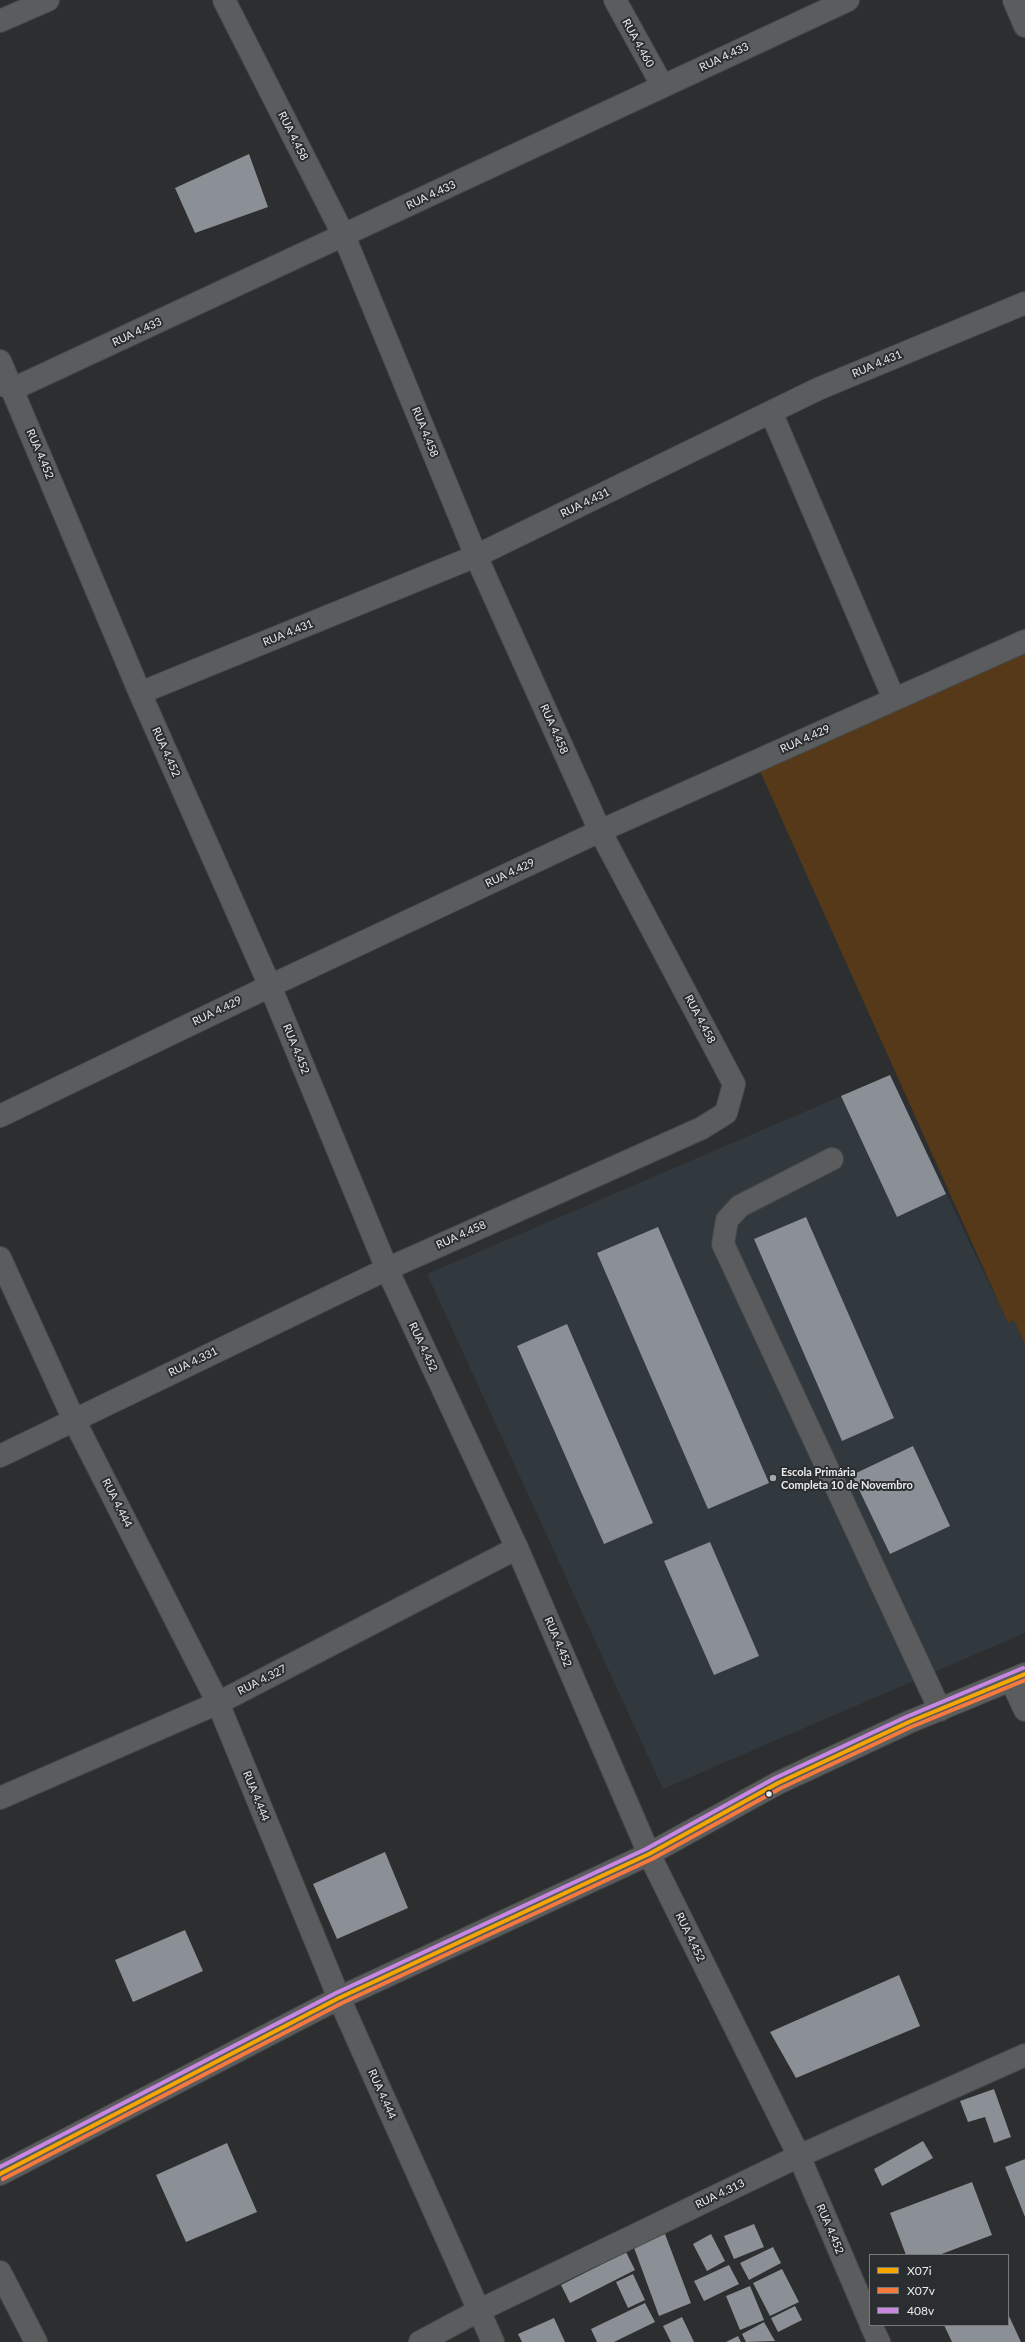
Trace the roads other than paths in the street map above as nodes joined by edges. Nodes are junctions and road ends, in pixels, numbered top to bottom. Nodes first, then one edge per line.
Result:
1 (48, 0) edge
2 (224, 0) edge
3 (615, 0) edge
4 (848, 0) edge
5 (1014, 0) edge
6 (0, 21) edge
7 (1025, 26) edge
8 (662, 85) junction
9 (344, 236) junction
10 (1025, 303) edge
11 (0, 361) edge
12 (6, 386) edge
13 (771, 412) junction
14 (476, 556) junction
15 (1025, 641) edge
16 (140, 693) junction
17 (894, 699) junction
18 (600, 831) junction
19 (270, 986) junction
20 (0, 1116) edge
21 (832, 1159) dead end
22 (0, 1258) edge
23 (387, 1268) junction
24 (74, 1420) junction
25 (0, 1456) edge
26 (517, 1548) junction
27 (1018, 1677) edge
28 (218, 1703) junction
29 (940, 1710) junction
30 (1025, 1710) edge
31 (0, 1798) edge
32 (650, 1854) junction
33 (339, 1998) junction
34 (1025, 2055) edge
35 (799, 2156) junction
36 (0, 2174) edge
37 (0, 2272) edge
38 (478, 2311) junction
39 (869, 2320) edge
40 (872, 2326) edge
41 (36, 2342) edge
42 (420, 2342) edge
43 (493, 2342) edge
44 (879, 2342) edge

1 - 6 street
2 - 9 street, RUA 4.458
3 - 8 street, RUA 4.460
4 - 8 street, RUA 4.433
5 - 7 street
8 - 9 street, RUA 4.433
9 - 12 street, RUA 4.433
9 - 14 street, RUA 4.458
10 - 13 street, RUA 4.431
11 - 12 street, RUA 4.452
12 - 16 street, RUA 4.452
13 - 14 street, RUA 4.431
13 - 17 street
14 - 16 street, RUA 4.431
14 - 18 street, RUA 4.458
15 - 17 street, RUA 4.429
16 - 19 street, RUA 4.452
17 - 18 street, RUA 4.429
18 - 19 street, RUA 4.429
18 - 23 street, RUA 4.458
19 - 20 street, RUA 4.429
19 - 23 street, RUA 4.452
21 - 29 street
22 - 24 street, RUA 4.444
23 - 24 street, RUA 4.331
23 - 26 street, RUA 4.452
24 - 25 street, RUA 4.331
24 - 28 street, RUA 4.444
26 - 28 street, RUA 4.327
26 - 32 street, RUA 4.452
27 - 29 street
27 - 30 street
28 - 31 street, RUA 4.327
28 - 33 street, RUA 4.444
29 - 32 street
32 - 33 street
32 - 35 street, RUA 4.452
33 - 36 street
33 - 38 street, RUA 4.444
34 - 35 street, RUA 4.313
35 - 38 street, RUA 4.313
35 - 39 street, RUA 4.452
37 - 41 street
38 - 42 street, RUA 4.313
38 - 43 street, RUA 4.444
40 - 44 street

